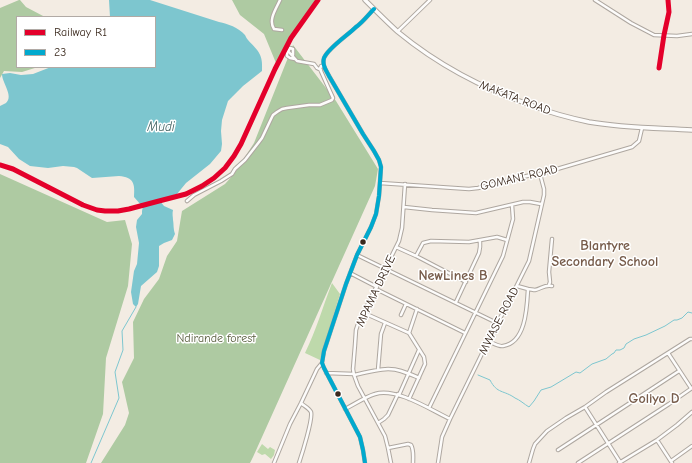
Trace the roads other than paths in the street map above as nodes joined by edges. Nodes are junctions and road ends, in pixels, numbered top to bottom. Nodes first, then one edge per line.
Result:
1 (280, 0) edge
2 (365, 0) edge
3 (430, 0) edge
4 (595, 0) edge
5 (374, 9) junction
6 (282, 30) dead end
7 (398, 31) junction
8 (692, 34) edge
9 (288, 52) junction
10 (292, 55) junction
11 (295, 59) junction
12 (324, 66) junction
13 (321, 71) junction
14 (339, 92) junction
15 (332, 99) junction
16 (642, 128) junction
17 (692, 130) edge
18 (540, 174) junction
19 (380, 182) junction
20 (405, 184) junction
21 (187, 201) dead end
22 (542, 204) junction
23 (512, 205) junction
24 (404, 207) junction
25 (552, 239) dead end
26 (508, 240) junction
27 (480, 241) junction
28 (396, 247) junction
29 (358, 255) junction
30 (416, 256) junction
31 (385, 268) junction
32 (350, 273) junction
33 (466, 282) junction
34 (517, 286) junction
35 (376, 288) junction
36 (528, 289) junction
37 (456, 302) junction
38 (406, 304) junction
39 (417, 309) junction
40 (476, 312) junction
41 (364, 313) junction
42 (401, 315) dead end
43 (385, 323) junction
44 (497, 323) junction
45 (465, 333) junction
46 (409, 334) junction
47 (692, 339) edge
48 (488, 341) junction
49 (419, 350) junction
50 (668, 353) junction
51 (322, 363) junction
52 (378, 370) junction
53 (679, 371) junction
54 (326, 373) junction
55 (354, 374) junction
56 (409, 374) junction
57 (419, 378) junction
58 (692, 388) edge
59 (399, 394) junction
60 (365, 399) junction
61 (410, 399) junction
62 (301, 403) junction
63 (585, 407) junction
64 (428, 408) junction
65 (345, 409) junction
66 (692, 412) edge
67 (450, 419) junction
68 (378, 423) junction
69 (597, 425) junction
70 (657, 440) junction
71 (608, 443) junction
72 (692, 446) edge
73 (388, 448) junction
74 (558, 450) dead end
75 (671, 462) edge
76 (274, 463) edge
77 (299, 463) edge
78 (365, 463) edge
79 (391, 463) edge
80 (413, 463) edge
81 (438, 463) edge
82 (529, 463) edge
83 (578, 463) edge
84 (620, 463) edge

1 - 6 street
2 - 5 main road, MAKATA ROAD
3 - 7 street
4 - 8 street
5 - 7 main road, MAKATA ROAD
5 - 12 street
7 - 16 main road, MAKATA ROAD
9 - 10 street
9 - 10 street
9 - 11 street
10 - 11 street
11 - 13 street
12 - 13 street
12 - 14 street
13 - 15 street
14 - 15 street
14 - 19 street
15 - 21 street
16 - 17 main road, MAKATA ROAD
16 - 18 street, GOMANI ROAD
18 - 20 street, GOMANI ROAD
18 - 22 street, MWASE ROAD
19 - 20 street, GOMANI ROAD
19 - 29 street
20 - 24 street, MPAMA DRIVE
22 - 23 street
22 - 34 street, MWASE ROAD
23 - 24 street
23 - 26 street
24 - 28 street, MPAMA DRIVE
25 - 36 street
26 - 27 street
26 - 40 street
27 - 30 street
27 - 33 street
28 - 30 street
28 - 31 street, MPAMA DRIVE
29 - 31 street
29 - 32 street
30 - 33 street
31 - 35 street, MPAMA DRIVE
31 - 37 street
32 - 35 street
32 - 51 street
33 - 37 street
34 - 36 street
34 - 44 street, MWASE ROAD
35 - 38 street
35 - 41 street, MPAMA DRIVE
36 - 48 street
37 - 40 street
38 - 39 street
38 - 42 street
39 - 45 street
39 - 46 street
40 - 44 street
40 - 45 street
41 - 43 street
41 - 55 street, MPAMA DRIVE
43 - 46 street
43 - 52 street
44 - 48 street, MWASE ROAD
45 - 64 street
46 - 49 street
47 - 50 street
48 - 67 street, MWASE ROAD
49 - 56 street
49 - 57 street
50 - 53 street
50 - 63 street
51 - 54 street
51 - 62 street
52 - 55 street
52 - 56 street
53 - 58 street
53 - 69 street
54 - 55 street
54 - 65 street
55 - 60 street, MPAMA DRIVE
56 - 57 street
56 - 59 street
57 - 61 street
58 - 71 street
59 - 60 street
59 - 61 street
59 - 68 street
60 - 65 street
60 - 68 street, MPAMA DRIVE
61 - 64 street
62 - 76 street
62 - 77 street
63 - 69 street
63 - 82 street
64 - 67 street
65 - 78 street
66 - 70 street
67 - 81 street, MWASE ROAD
68 - 73 street, MPAMA DRIVE
69 - 71 street
69 - 74 street
70 - 75 street
70 - 84 street
71 - 83 street
71 - 84 street
72 - 75 street
73 - 79 street, MPAMA DRIVE
73 - 80 street

